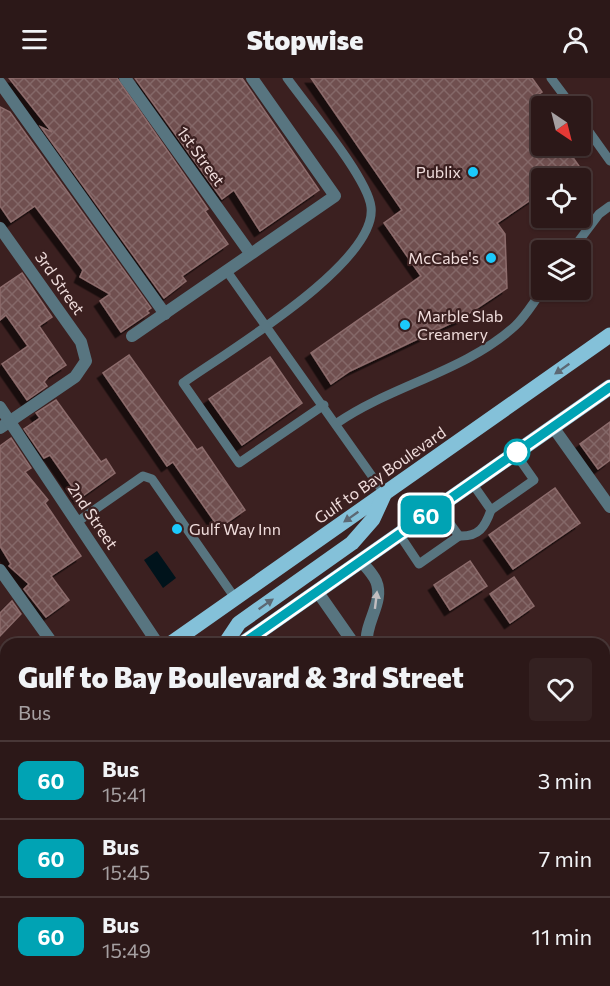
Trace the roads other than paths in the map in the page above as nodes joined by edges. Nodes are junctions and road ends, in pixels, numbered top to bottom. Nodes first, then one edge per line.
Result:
1 (125, 78) edge
2 (252, 78) edge
3 (287, 78) edge
4 (551, 78) edge
5 (0, 82) edge
6 (564, 96) edge
7 (591, 134) edge
8 (610, 161) edge
9 (610, 207) edge
10 (0, 228) edge
11 (580, 240) edge
12 (250, 253) junction
13 (226, 270) junction
14 (535, 300) edge
15 (165, 314) junction
16 (266, 325) junction
17 (610, 335) edge
18 (132, 336) dead end
19 (610, 387) edge
20 (324, 405) junction
21 (0, 407) edge
22 (337, 423) junction
23 (4, 425) edge
24 (553, 427) junction
25 (515, 453) junction
26 (472, 483) junction
27 (384, 494) junction
28 (438, 507) junction
29 (610, 507) edge
30 (491, 510) junction
31 (77, 522) junction
32 (399, 534) junction
33 (459, 536) junction
34 (361, 561) junction
35 (0, 570) edge
36 (317, 591) junction
37 (235, 598) junction
38 (49, 638) edge
39 (154, 638) edge
40 (178, 638) edge
41 (229, 638) edge
42 (256, 638) edge
43 (350, 638) edge
44 (366, 638) edge

1 - 12 street, 1st Street
2 - 12 street
3 - 16 lane
4 - 6 lane
5 - 15 street
7 - 8 lane
9 - 11 lane
10 - 23 street, 3rd Street
12 - 13 street
13 - 15 street
13 - 16 lane
14 - 22 lane
15 - 18 street
16 - 20 lane
16 - 20 lane
17 -> 27 main road, Gulf to Bay Boulevard
19 - 24 main road
20 - 22 lane
21 - 23 street, 2nd Street
22 - 27 lane
23 - 31 street, 2nd Street
24 - 25 main road
24 - 29 street
25 - 26 main road
25 - 30 lane
26 - 28 main road
26 - 30 lane
27 -> 37 main road, Gulf to Bay Boulevard
41 -> 27 main road
28 - 32 main road
28 - 33 lane
30 - 33 lane
31 - 37 lane
31 - 39 street, 2nd Street
32 - 33 lane
32 - 34 main road
34 - 36 main road
44 -> 34 street
35 - 38 street
36 - 42 main road
36 - 43 street
37 - 40 main road, Gulf to Bay Boulevard

